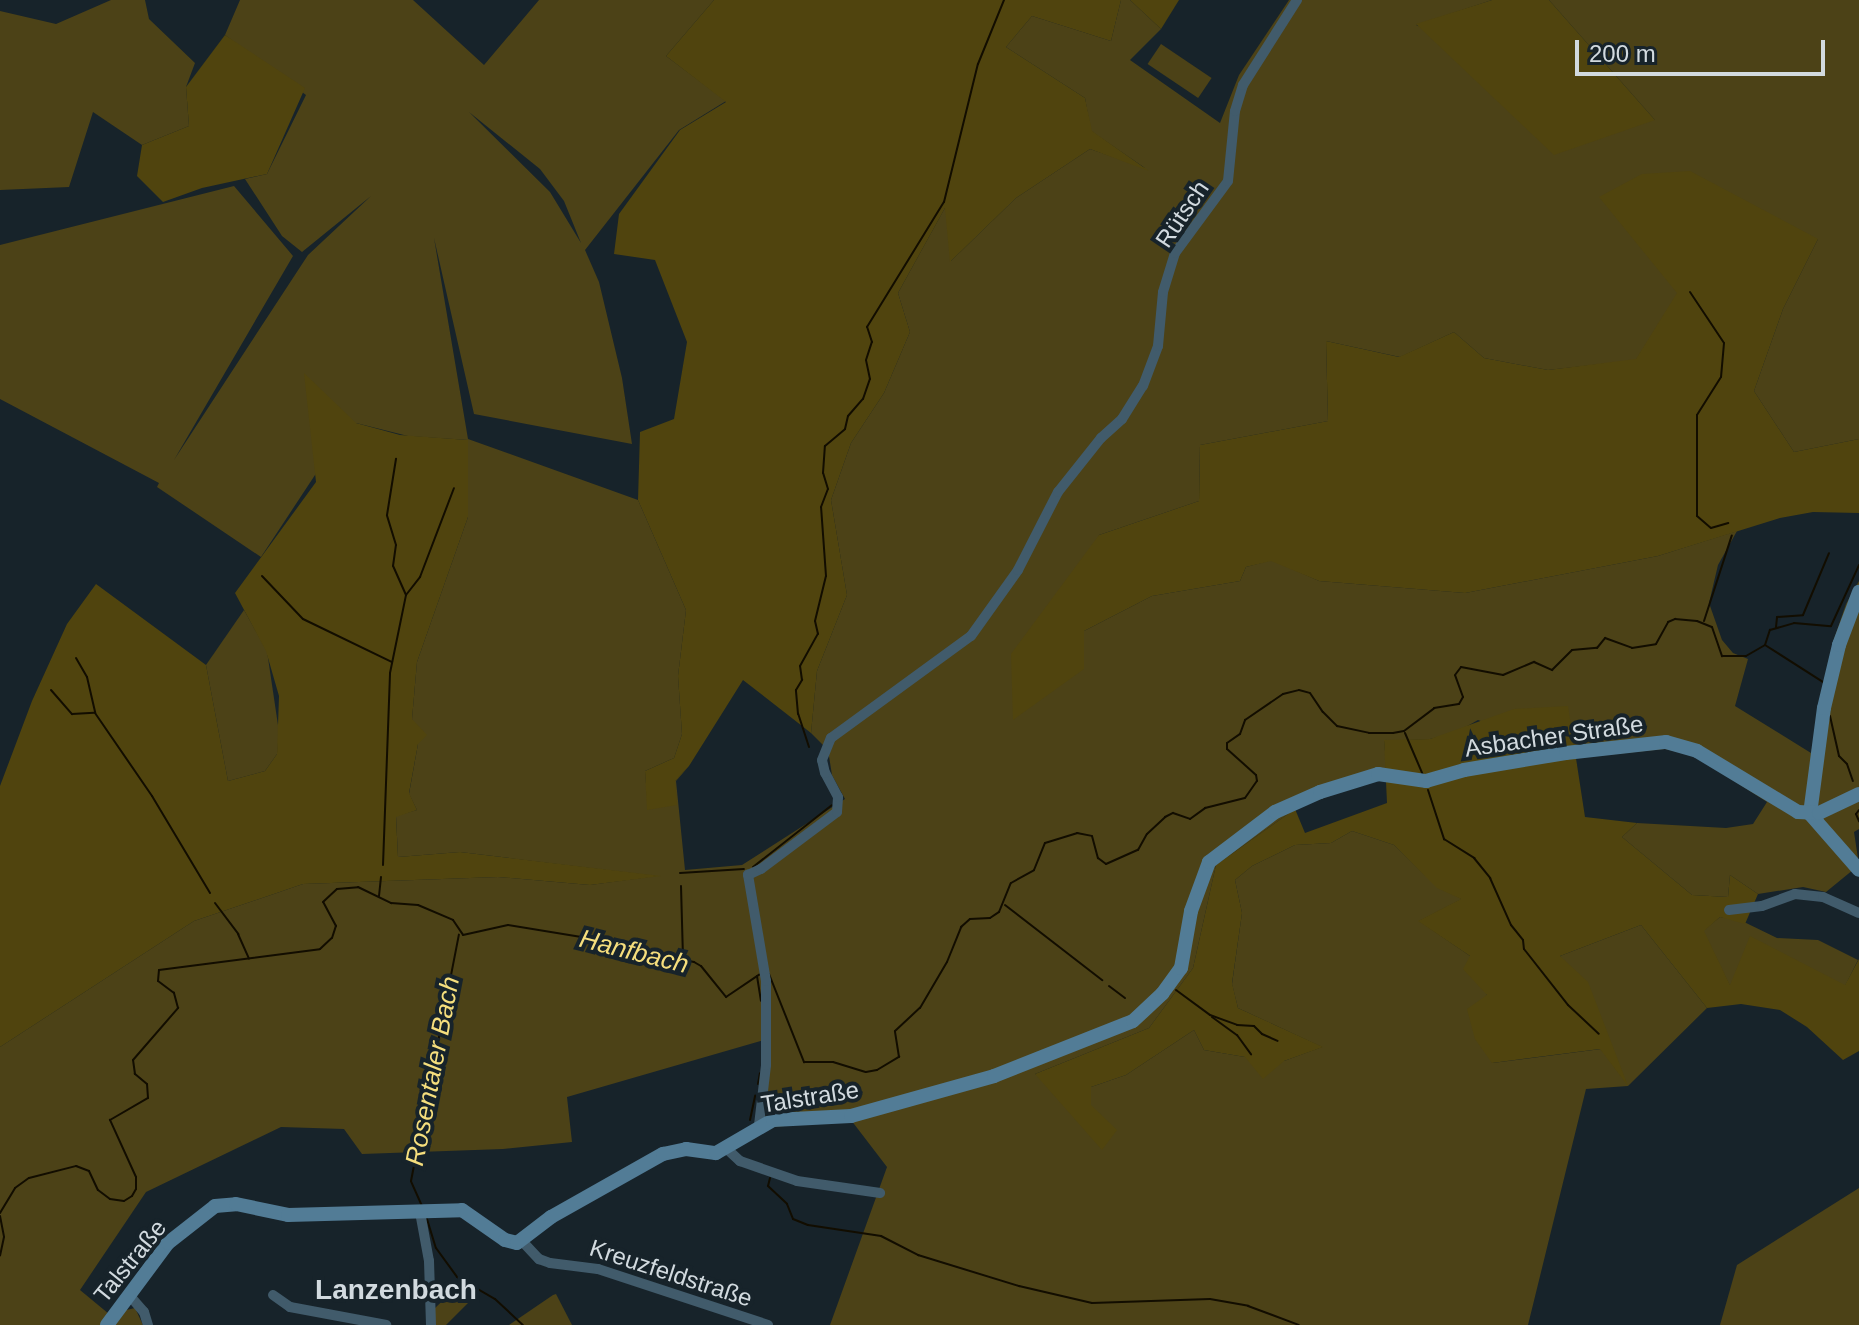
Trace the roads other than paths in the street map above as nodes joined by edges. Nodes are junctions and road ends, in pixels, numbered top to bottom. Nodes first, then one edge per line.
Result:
1 (1297, 0) edge
2 (1859, 592) edge
3 (1426, 781) joint
4 (1859, 794) edge
5 (1810, 814) junction
6 (1859, 870) edge
7 (1729, 910) dead end
8 (1859, 913) edge
9 (759, 1125) junction
10 (727, 1149) junction
11 (880, 1193) dead end
12 (420, 1212) junction
13 (522, 1241) junction
14 (273, 1295) dead end
15 (130, 1296) junction
16 (429, 1324) edge
17 (107, 1325) edge
18 (148, 1325) edge
19 (386, 1325) edge
20 (768, 1325) edge

1 - 9 street, Rütsch
2 - 5 main road
3 - 5 main road, Asbacher Straße
3 - 9 main road, Talstraße
4 - 5 main road
5 - 6 main road
7 - 8 street
9 - 10 main road, Talstraße
10 - 11 street
10 - 13 main road
12 - 13 main road, Talstraße
12 - 15 main road, Talstraße
12 - 16 street
13 - 20 street, Kreuzfeldstraße
14 - 19 street
15 - 17 main road, Talstraße
15 - 18 street

